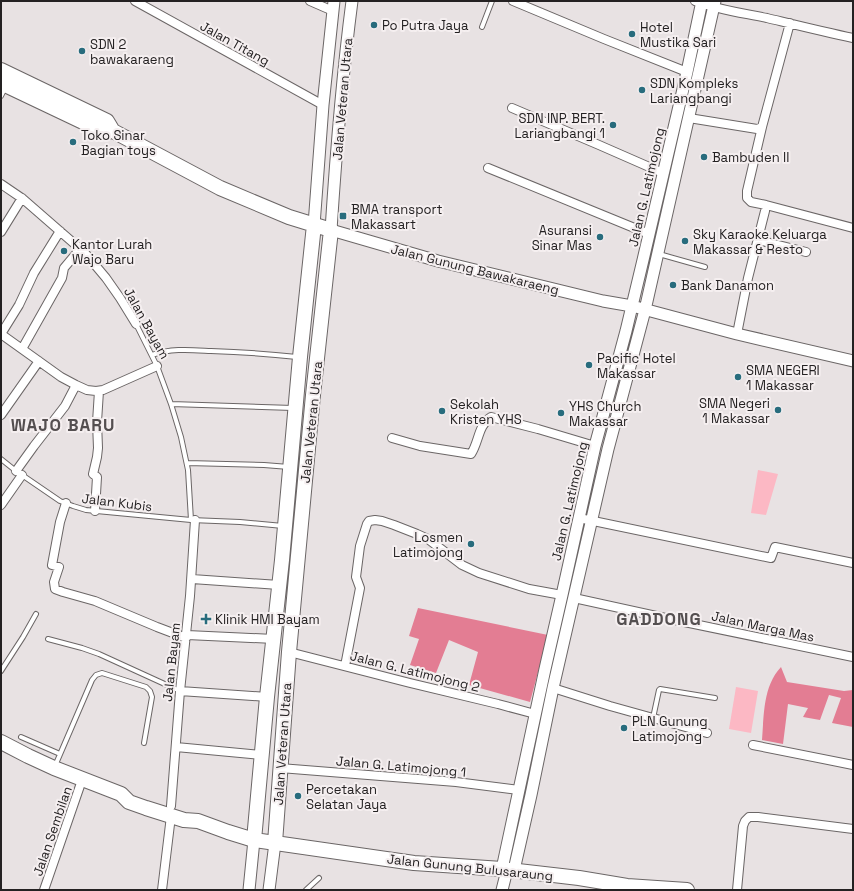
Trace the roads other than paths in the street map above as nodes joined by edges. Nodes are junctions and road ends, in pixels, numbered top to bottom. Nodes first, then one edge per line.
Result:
1 (135, 1) edge
2 (310, 1) edge
3 (352, 1) edge
4 (492, 1) edge
5 (513, 1) edge
6 (700, 2) edge
7 (715, 4) edge
8 (334, 6) edge
9 (790, 23) junction
10 (482, 27) dead end
11 (853, 38) edge
12 (1, 70) edge
13 (687, 72) junction
14 (3, 89) edge
15 (323, 105) junction
16 (512, 108) dead end
17 (689, 118) junction
18 (762, 127) junction
19 (113, 131) junction
20 (488, 168) dead end
21 (663, 173) junction
22 (1, 184) edge
23 (22, 198) junction
24 (765, 211) dead end
25 (314, 225) junction
26 (853, 228) edge
27 (332, 230) junction
28 (60, 231) junction
29 (1, 232) edge
30 (649, 234) junction
31 (758, 240) junction
32 (80, 249) junction
33 (806, 252) dead end
34 (658, 254) junction
35 (705, 267) dead end
36 (632, 306) junction
37 (645, 310) junction
38 (136, 324) joint
39 (1, 334) edge
40 (737, 334) junction
41 (22, 349) junction
42 (152, 355) junction
43 (300, 357) junction
44 (39, 361) junction
45 (853, 361) edge
46 (157, 366) junction
47 (76, 385) junction
48 (99, 390) junction
49 (297, 394) junction
50 (313, 395) junction
51 (172, 404) junction
52 (296, 408) junction
53 (1, 415) edge
54 (392, 438) dead end
55 (595, 446) junction
56 (1, 459) edge
57 (187, 463) junction
58 (291, 468) junction
59 (19, 473) junction
60 (66, 503) junction
61 (1, 504) edge
62 (94, 511) junction
63 (579, 518) junction
64 (193, 520) junction
65 (592, 520) junction
66 (285, 526) junction
67 (282, 560) junction
68 (298, 563) junction
69 (853, 563) edge
70 (192, 579) junction
71 (280, 585) junction
72 (562, 595) junction
73 (574, 598) junction
74 (36, 614) dead end
75 (186, 636) junction
76 (48, 639) dead end
77 (274, 639) junction
78 (289, 652) junction
79 (853, 658) edge
80 (345, 666) junction
81 (1, 671) edge
82 (553, 688) junction
83 (180, 691) junction
84 (267, 697) junction
85 (715, 698) dead end
86 (535, 714) junction
87 (653, 718) junction
88 (707, 733) dead end
89 (21, 737) dead end
90 (1, 742) edge
91 (144, 743) dead end
92 (753, 745) dead end
93 (176, 747) junction
94 (60, 754) junction
95 (261, 755) junction
96 (853, 765) edge
97 (54, 768) junction
98 (280, 768) junction
99 (82, 780) junction
100 (519, 790) junction
101 (171, 811) junction
102 (853, 829) edge
103 (254, 840) junction
104 (275, 843) junction
105 (508, 870) junction
106 (319, 878) dead end
107 (626, 888) edge
108 (44, 890) edge
109 (162, 890) edge
110 (249, 890) edge
111 (269, 890) edge
112 (306, 890) edge
113 (502, 890) edge
114 (687, 890) edge
115 (737, 890) edge

1 - 15 street, Jalan Titang
2 - 8 street
3 - 27 main road, Jalan Veteran Utara
4 - 10 lane
5 - 13 street
6 - 7 street
6 - 13 main road, Jalan G. Latimojong
7 - 9 street
7 - 17 main road, Jalan G. Latimojong
8 - 15 main road, Jalan Veteran Utara
9 - 11 street
9 - 18 street
12 - 19 highway, Jalan Gunung Bawakaraeng
13 - 21 main road, Jalan G. Latimojong
14 - 19 highway, Jalan Gunung Bawakaraeng
15 - 25 main road, Jalan Veteran Utara
16 - 21 street
17 - 18 street
17 - 34 main road, Jalan G. Latimojong
18 - 26 street
19 - 25 highway, Jalan Gunung Bawakaraeng
20 - 30 street
21 - 30 main road, Jalan G. Latimojong
22 - 23 street, Jalan Bayam
23 - 28 street, Jalan Bayam
23 - 29 street
24 - 31 street
25 - 27 highway, Jalan Gunung Bawakaraeng
25 - 43 highway, Jalan Veteran Utara
27 - 36 main road, Jalan Gunung Bawakaraeng
27 - 50 highway, Jalan Veteran Utara
28 - 32 street, Jalan Bayam
28 - 39 street
30 - 36 main road, Jalan G. Latimojong
31 - 33 street
31 - 40 street
32 - 38 street, Jalan Bayam
32 - 41 street
34 - 35 lane
34 - 37 main road, Jalan G. Latimojong
36 - 37 main road, Jalan Gunung Bawakaraeng
36 - 55 main road, Jalan G. Latimojong
37 - 40 main road, Jalan Gunung Bawakaraeng
37 - 65 main road, Jalan G. Latimojong
38 - 42 lane, Jalan Bayam
39 - 41 street
40 - 45 main road, Jalan Gunung Bawakaraeng
41 - 44 street
42 - 43 lane
42 - 46 lane, Jalan Bayam
43 - 49 highway, Jalan Veteran Utara
44 - 47 street
44 - 53 street
46 - 48 street
46 - 51 lane, Jalan Bayam
47 - 48 street
47 - 59 street
48 - 62 street
49 - 50 highway
49 - 52 highway, Jalan Veteran Utara
50 - 68 highway, Jalan Veteran Utara
51 - 52 lane
51 - 57 lane, Jalan Bayam
52 - 58 highway, Jalan Veteran Utara
54 - 55 street
55 - 63 main road, Jalan G. Latimojong
56 - 59 lane, Jalan Kubis
57 - 58 lane
57 - 64 lane, Jalan Bayam
58 - 66 highway, Jalan Veteran Utara
59 - 60 lane, Jalan Kubis
59 - 61 street
60 - 62 lane, Jalan Kubis
60 - 75 street
62 - 64 lane, Jalan Kubis
63 - 65 street
63 - 72 main road, Jalan G. Latimojong
64 - 66 lane, Jalan Kubis
64 - 70 street, Jalan Bayam
65 - 69 street
65 - 73 main road, Jalan G. Latimojong
66 - 67 highway, Jalan Veteran Utara
67 - 68 highway
67 - 71 highway, Jalan Veteran Utara
68 - 78 highway, Jalan Veteran Utara
70 - 71 street
70 - 75 street, Jalan Bayam
71 - 77 highway, Jalan Veteran Utara
72 - 73 main road
72 - 80 street
72 - 86 main road, Jalan G. Latimojong
73 - 79 street, Jalan Marga Mas
73 - 82 main road, Jalan G. Latimojong
74 - 81 lane
75 - 77 street
75 - 83 street, Jalan Bayam
76 - 83 lane
77 - 84 highway, Jalan Veteran Utara
78 - 80 street, Jalan G. Latimojong 2
78 - 98 highway, Jalan Veteran Utara
80 - 86 street, Jalan G. Latimojong 2
82 - 87 street
82 - 105 main road, Jalan G. Latimojong
83 - 84 street
83 - 93 street, Jalan Bayam
84 - 95 highway, Jalan Veteran Utara
85 - 87 lane
86 - 100 main road, Jalan G. Latimojong
87 - 88 street
89 - 94 lane
90 - 97 highway, Jalan Gunung Bulusaraung
91 - 94 lane
92 - 96 street
93 - 95 street
93 - 101 street, Jalan Bayam
94 - 97 lane
95 - 103 highway, Jalan Veteran Utara
97 - 99 highway, Jalan Gunung Bulusaraung
98 - 100 street, Jalan G. Latimojong 1
98 - 104 highway, Jalan Veteran Utara
99 - 101 highway, Jalan Gunung Bulusaraung
99 - 108 street, Jalan Sembilan
100 - 105 main road, Jalan G. Latimojong
101 - 103 highway, Jalan Gunung Bulusaraung
101 - 109 street, Jalan Bayam
102 - 115 street
103 - 104 highway, Jalan Gunung Bulusaraung
103 - 110 main road
104 - 105 highway, Jalan Gunung Bulusaraung
104 - 111 main road
105 - 107 highway, Jalan Gunung Bulusaraung
105 - 113 main road
106 - 112 lane
107 - 114 highway, Jalan Gunung Bulusaraung

